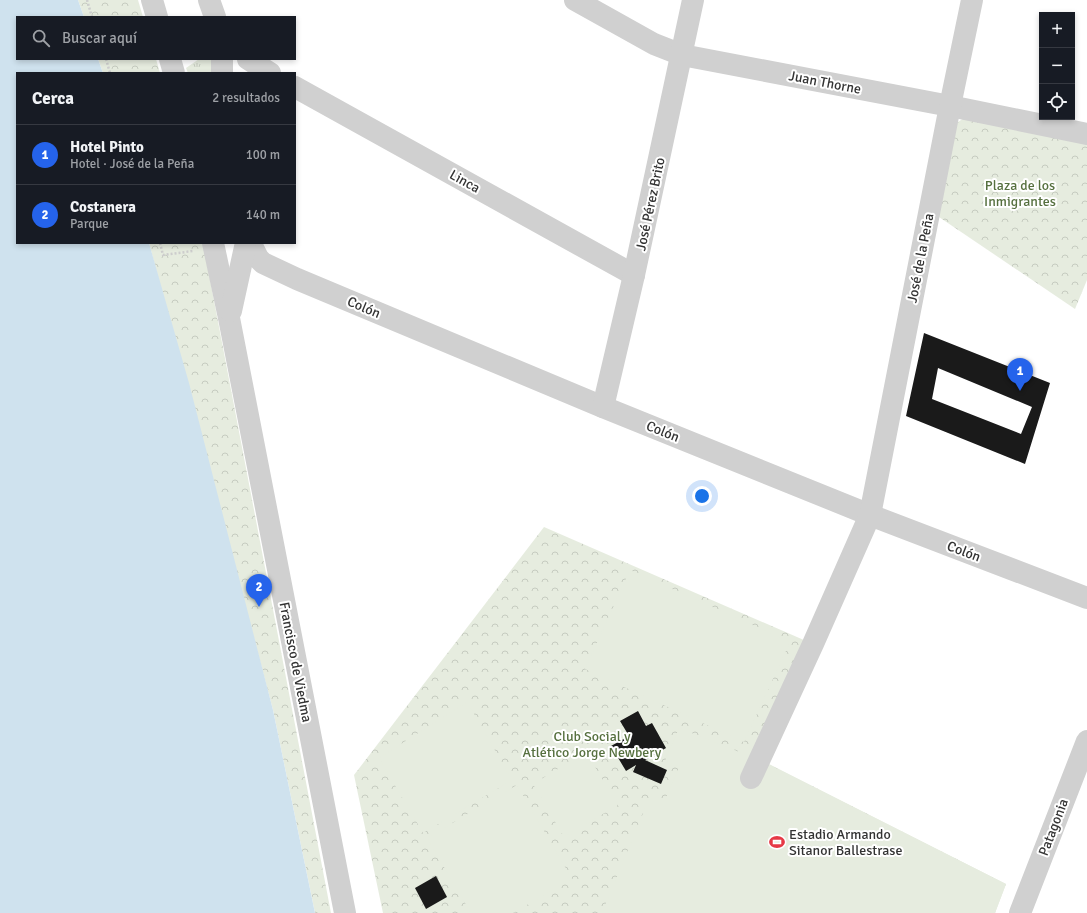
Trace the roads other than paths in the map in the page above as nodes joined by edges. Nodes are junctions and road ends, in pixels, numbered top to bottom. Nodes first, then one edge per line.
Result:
1 (152, 0) edge
2 (209, 0) edge
3 (575, 0) edge
4 (693, 0) edge
5 (972, 0) edge
6 (157, 16) edge
7 (215, 16) edge
8 (682, 55) junction
9 (170, 60) edge
10 (222, 60) edge
11 (174, 72) edge
12 (222, 72) edge
13 (296, 88) edge
14 (950, 106) junction
15 (1087, 134) edge
16 (234, 245) edge
17 (634, 275) junction
18 (229, 318) junction
19 (603, 407) junction
20 (870, 515) junction
21 (1087, 598) edge
22 (1087, 741) edge
23 (751, 778) dead end
24 (345, 913) edge
25 (1020, 913) edge

1 - 6 street
2 - 7 street
3 - 8 street, Juan Thorne
4 - 8 street, José Pérez Brito
5 - 14 street, José de la Peña
8 - 14 street, Juan Thorne
8 - 17 street, José Pérez Brito
9 - 11 street
10 - 12 street
13 - 17 street, Linca
14 - 15 street, Juan Thorne
14 - 20 street, José de la Peña
16 - 18 street, Francisco de Viedma
16 - 18 street, Francisco de Viedma
16 - 19 street, Colón
17 - 19 street, José Pérez Brito
18 - 24 street, Francisco de Viedma
19 - 20 street, Colón
20 - 21 street, Colón
20 - 23 street, José de la Peña
22 - 25 street, Patagonia

